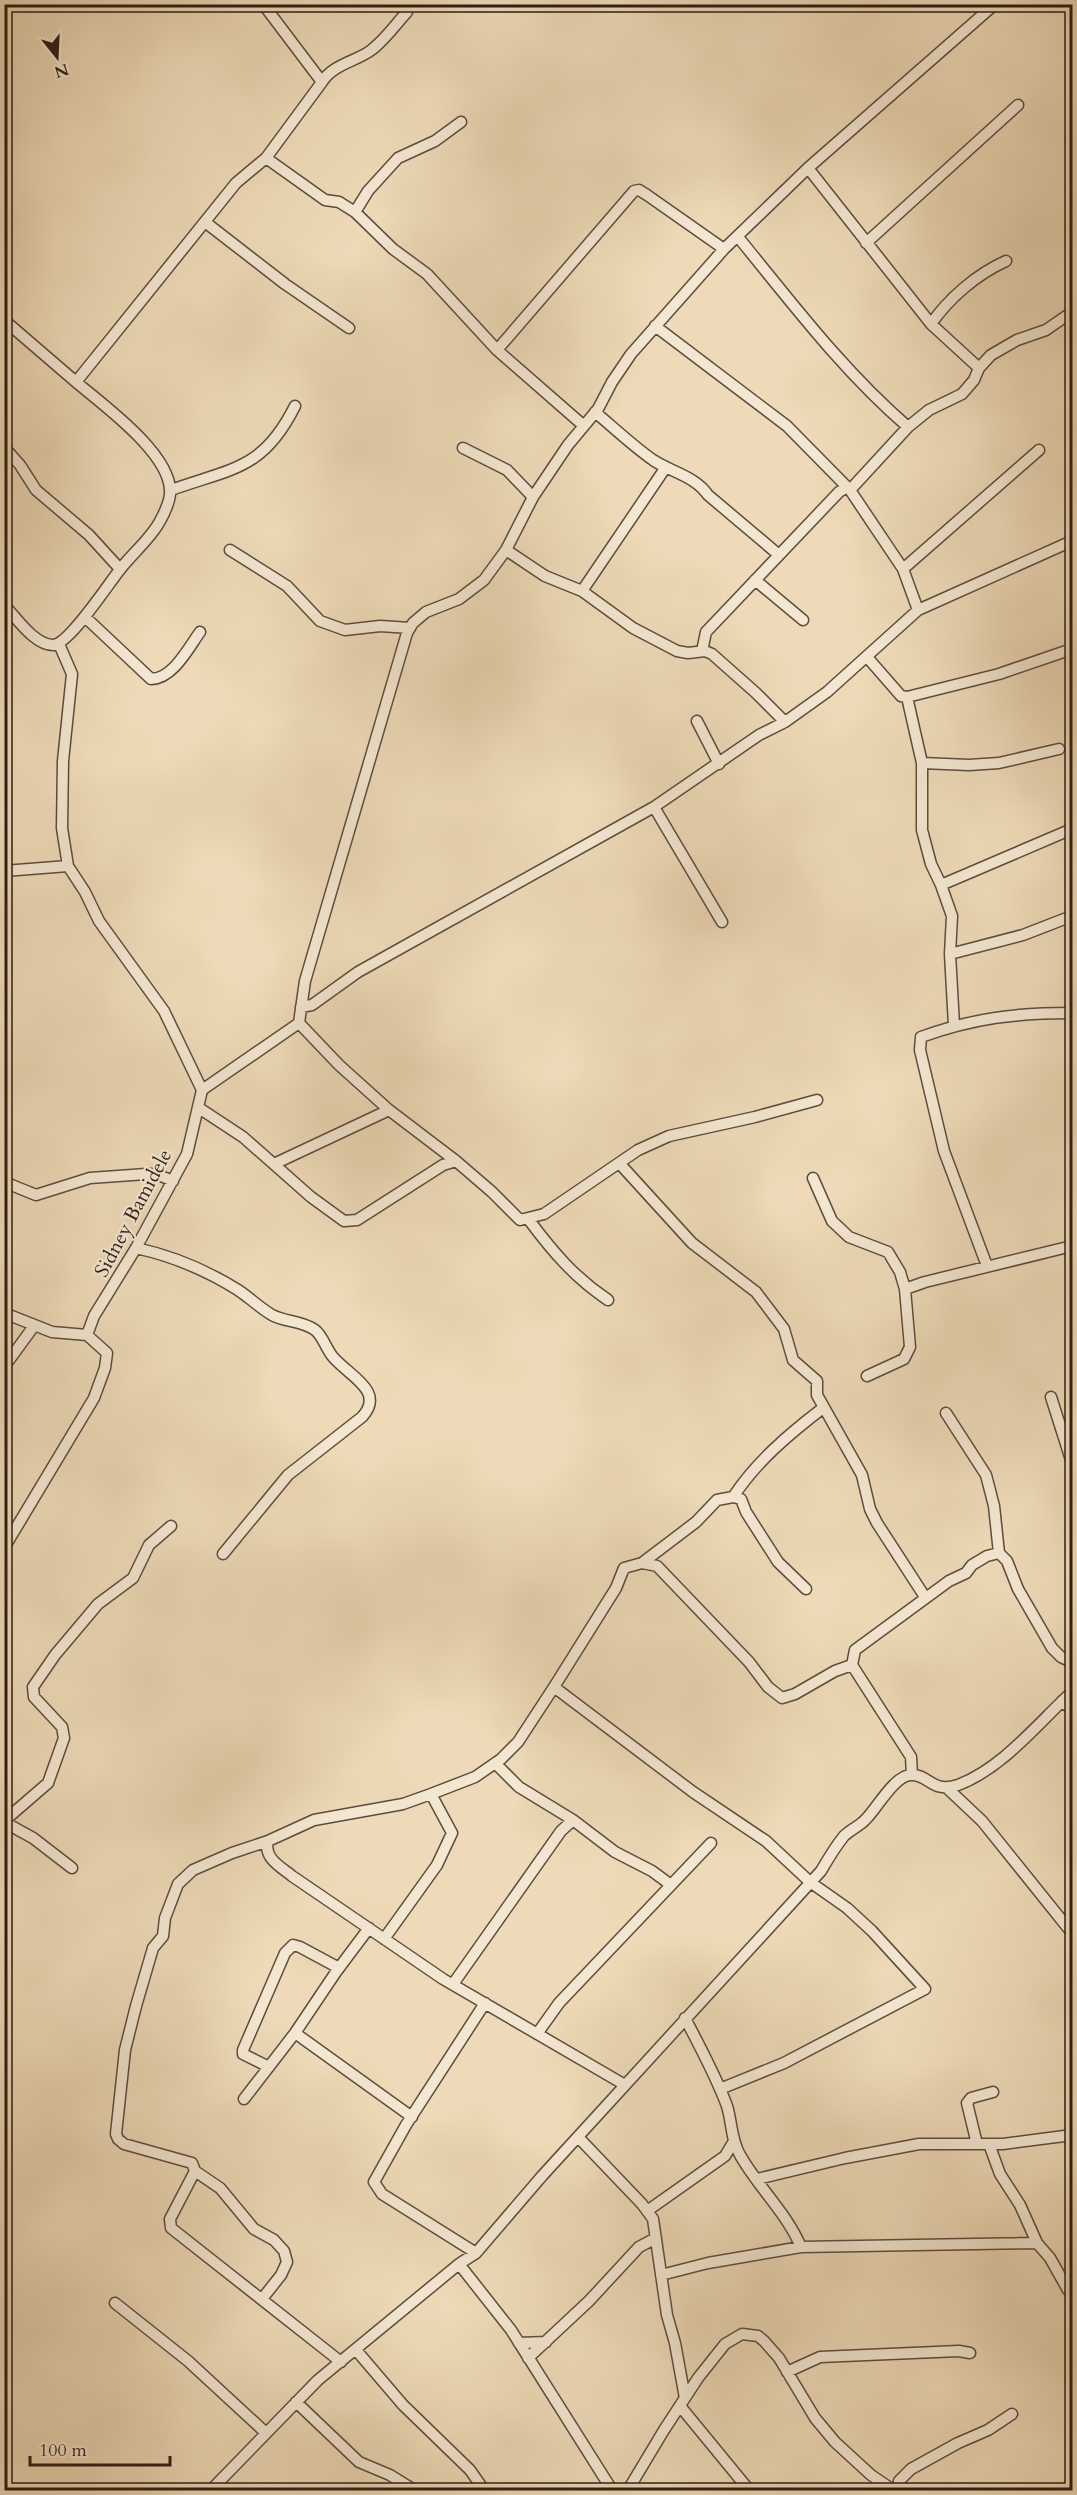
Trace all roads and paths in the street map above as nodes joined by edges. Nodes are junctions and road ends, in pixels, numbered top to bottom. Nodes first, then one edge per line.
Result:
1 (263, 4) edge
2 (995, 4) edge
3 (407, 12) dead end
4 (322, 82) junction
5 (1018, 105) dead end
6 (461, 122) dead end
7 (266, 158) junction
8 (808, 168) junction
9 (355, 212) junction
10 (205, 222) junction
11 (738, 237) junction
12 (866, 243) junction
13 (724, 249) junction
14 (1006, 261) dead end
15 (1072, 312) edge
16 (4, 320) edge
17 (931, 324) junction
18 (655, 326) junction
19 (348, 328) dead end
20 (497, 350) junction
21 (979, 368) junction
22 (76, 382) junction
23 (295, 406) dead end
24 (595, 412) junction
25 (584, 426) junction
26 (908, 427) junction
27 (4, 447) edge
28 (463, 448) dead end
29 (1039, 450) dead end
30 (666, 467) junction
31 (848, 488) junction
32 (171, 490) junction
33 (533, 497) junction
34 (1072, 541) edge
35 (230, 550) dead end
36 (506, 550) junction
37 (779, 555) junction
38 (120, 569) junction
39 (903, 569) junction
40 (755, 580) junction
41 (582, 591) junction
42 (4, 605) edge
43 (918, 609) junction
44 (85, 617) junction
45 (803, 620) dead end
46 (410, 628) junction
47 (200, 632) dead end
48 (59, 644) junction
49 (1072, 649) edge
50 (702, 651) junction
51 (867, 657) junction
52 (907, 697) junction
53 (697, 722) dead end
54 (785, 722) junction
55 (1059, 749) dead end
56 (922, 763) junction
57 (719, 764) junction
58 (654, 807) junction
59 (1072, 830) edge
60 (68, 866) junction
61 (4, 871) edge
62 (941, 885) junction
63 (1072, 916) edge
64 (722, 922) dead end
65 (950, 954) junction
66 (301, 1007) junction
67 (1072, 1013) edge
68 (299, 1023) junction
69 (954, 1025) junction
70 (202, 1090) junction
71 (817, 1100) dead end
72 (199, 1108) junction
73 (389, 1110) junction
74 (445, 1152) junction
75 (456, 1161) junction
76 (274, 1164) junction
77 (620, 1164) junction
78 (443, 1166) junction
79 (813, 1178) dead end
80 (173, 1181) junction
81 (4, 1182) edge
82 (529, 1220) junction
83 (1072, 1246) edge
84 (136, 1248) junction
85 (987, 1266) junction
86 (905, 1289) junction
87 (608, 1300) dead end
88 (4, 1313) edge
89 (34, 1326) junction
90 (87, 1335) junction
91 (4, 1367) edge
92 (867, 1376) dead end
93 (1051, 1397) dead end
94 (823, 1408) junction
95 (946, 1413) dead end
96 (1072, 1463) edge
97 (733, 1497) junction
98 (171, 1526) dead end
99 (4, 1548) edge
100 (999, 1553) junction
101 (224, 1554) dead end
102 (642, 1563) junction
103 (806, 1589) dead end
104 (925, 1597) junction
105 (1072, 1662) edge
106 (852, 1665) junction
107 (554, 1687) junction
108 (1072, 1692) edge
109 (1062, 1701) junction
110 (1072, 1710) edge
111 (495, 1763) junction
112 (912, 1775) junction
113 (947, 1788) junction
114 (431, 1794) junction
115 (573, 1820) junction
116 (4, 1822) edge
117 (711, 1843) dead end
118 (267, 1847) junction
119 (72, 1868) dead end
120 (810, 1882) junction
121 (670, 1885) junction
122 (369, 1928) junction
123 (1072, 1933) edge
124 (384, 1939) junction
125 (339, 1968) junction
126 (453, 1984) junction
127 (485, 2003) junction
128 (685, 2018) junction
129 (295, 2033) junction
130 (537, 2034) junction
131 (269, 2067) junction
132 (625, 2085) junction
133 (720, 2089) junction
134 (993, 2092) dead end
135 (244, 2099) dead end
136 (412, 2117) junction
137 (1072, 2135) edge
138 (578, 2137) junction
139 (734, 2141) junction
140 (977, 2144) junction
141 (989, 2144) junction
142 (724, 2156) junction
143 (740, 2156) junction
144 (195, 2171) junction
145 (757, 2179) junction
146 (647, 2211) junction
147 (654, 2243) junction
148 (1037, 2243) junction
149 (801, 2247) junction
150 (476, 2253) junction
151 (459, 2264) junction
152 (661, 2275) junction
153 (1072, 2291) edge
154 (262, 2299) junction
155 (115, 2303) dead end
156 (546, 2342) junction
157 (519, 2343) junction
158 (356, 2349) junction
159 (970, 2352) dead end
160 (528, 2358) junction
161 (340, 2362) junction
162 (787, 2372) junction
163 (681, 2374) junction
164 (698, 2378) junction
165 (296, 2402) junction
166 (682, 2402) junction
167 (1012, 2414) dead end
168 (266, 2433) junction
169 (894, 2487) edge
170 (211, 2490) edge
171 (414, 2490) edge
172 (484, 2490) edge
173 (612, 2490) edge
174 (628, 2490) edge
175 (749, 2490) edge

1 - 4 street
2 - 8 street
3 - 4 street
4 - 7 street
5 - 12 street
6 - 9 street
7 - 9 street
7 - 10 street
8 - 11 street
8 - 12 street
9 - 20 street
10 - 19 street
10 - 22 street
11 - 13 street
11 - 26 street
12 - 17 street
13 - 18 street
13 - 20 street
14 - 17 street
15 - 21 street
16 - 22 street
17 - 21 street
18 - 24 street
18 - 31 street
20 - 25 street
21 - 26 street
22 - 32 street
23 - 32 street
24 - 25 street
24 - 30 street
25 - 33 street
26 - 31 street
27 - 38 street
28 - 33 street
29 - 39 street
30 - 37 street
30 - 41 street
31 - 37 street
31 - 39 street
32 - 38 street
33 - 36 street
34 - 43 street
35 - 46 street
36 - 41 street
36 - 46 street
37 - 40 street
38 - 44 street
39 - 43 street
40 - 45 street
40 - 50 street
41 - 50 street
42 - 48 street
43 - 51 street
44 - 47 street
44 - 48 street
46 - 66 street
48 - 60 street
49 - 52 street
50 - 54 street
51 - 52 street
51 - 54 street
52 - 56 street
53 - 57 street
54 - 57 street
55 - 56 street
56 - 62 street
57 - 58 street
58 - 64 street
58 - 66 street
59 - 62 street
60 - 61 street
60 - 70 street
62 - 65 street
63 - 65 street
65 - 69 street
66 - 68 street
67 - 69 street
68 - 70 street
68 - 73 street
69 - 85 street
70 - 72 street, Sidney Bamidele
71 - 77 street
72 - 76 street
72 - 80 street, Sidney Bamidele
73 - 74 street
73 - 76 street
74 - 75 street
74 - 78 street
75 - 78 street
75 - 82 street
76 - 78 street
77 - 82 street
77 - 94 street
79 - 86 street
80 - 81 street
80 - 84 street, Sidney Bamidele
82 - 87 street
83 - 85 street
84 - 90 street, Sidney Bamidele
84 - 101 street
85 - 86 street
86 - 92 street
88 - 89 street
89 - 90 street
89 - 91 street
90 - 99 street
93 - 96 street
94 - 97 street
94 - 104 street
95 - 100 street
97 - 102 street
97 - 103 street
98 - 116 street
100 - 104 street
100 - 105 street
102 - 106 street
102 - 107 street
104 - 106 street
106 - 112 street
107 - 111 street
107 - 120 street
108 - 109 street
109 - 110 street
109 - 113 street
111 - 114 street
111 - 115 street
112 - 113 street
112 - 120 street
113 - 123 street
114 - 118 street
114 - 124 street
115 - 121 street
115 - 126 street
116 - 119 street
117 - 121 street
118 - 122 street
118 - 144 street
120 - 128 street
120 - 133 street
121 - 130 street
122 - 124 street
122 - 125 street
124 - 126 street
125 - 129 street
125 - 131 street
126 - 127 street
127 - 130 street
127 - 136 street
128 - 132 street
128 - 133 street
129 - 131 street
129 - 136 street
130 - 132 street
131 - 135 street
132 - 138 street
133 - 139 street
134 - 140 street
136 - 150 street
137 - 141 street
138 - 146 street
138 - 150 street
139 - 142 street
139 - 143 street
140 - 141 street
140 - 145 street
141 - 148 street
142 - 143 street
142 - 146 street
143 - 145 street
144 - 154 street
144 - 154 street
145 - 149 street
146 - 147 street
147 - 152 street
147 - 156 street
148 - 149 street
148 - 153 street
149 - 152 street
150 - 151 street
151 - 157 street
151 - 158 street
152 - 163 street
154 - 161 street
155 - 168 street
156 - 157 street
156 - 160 street
157 - 160 street
158 - 161 street
158 - 172 street
159 - 162 street
160 - 173 street
161 - 165 street
162 - 164 street
162 - 169 street
163 - 164 street
163 - 166 street
164 - 166 street
165 - 168 street
165 - 171 street
166 - 174 street
166 - 175 street
167 - 169 street
168 - 170 street

